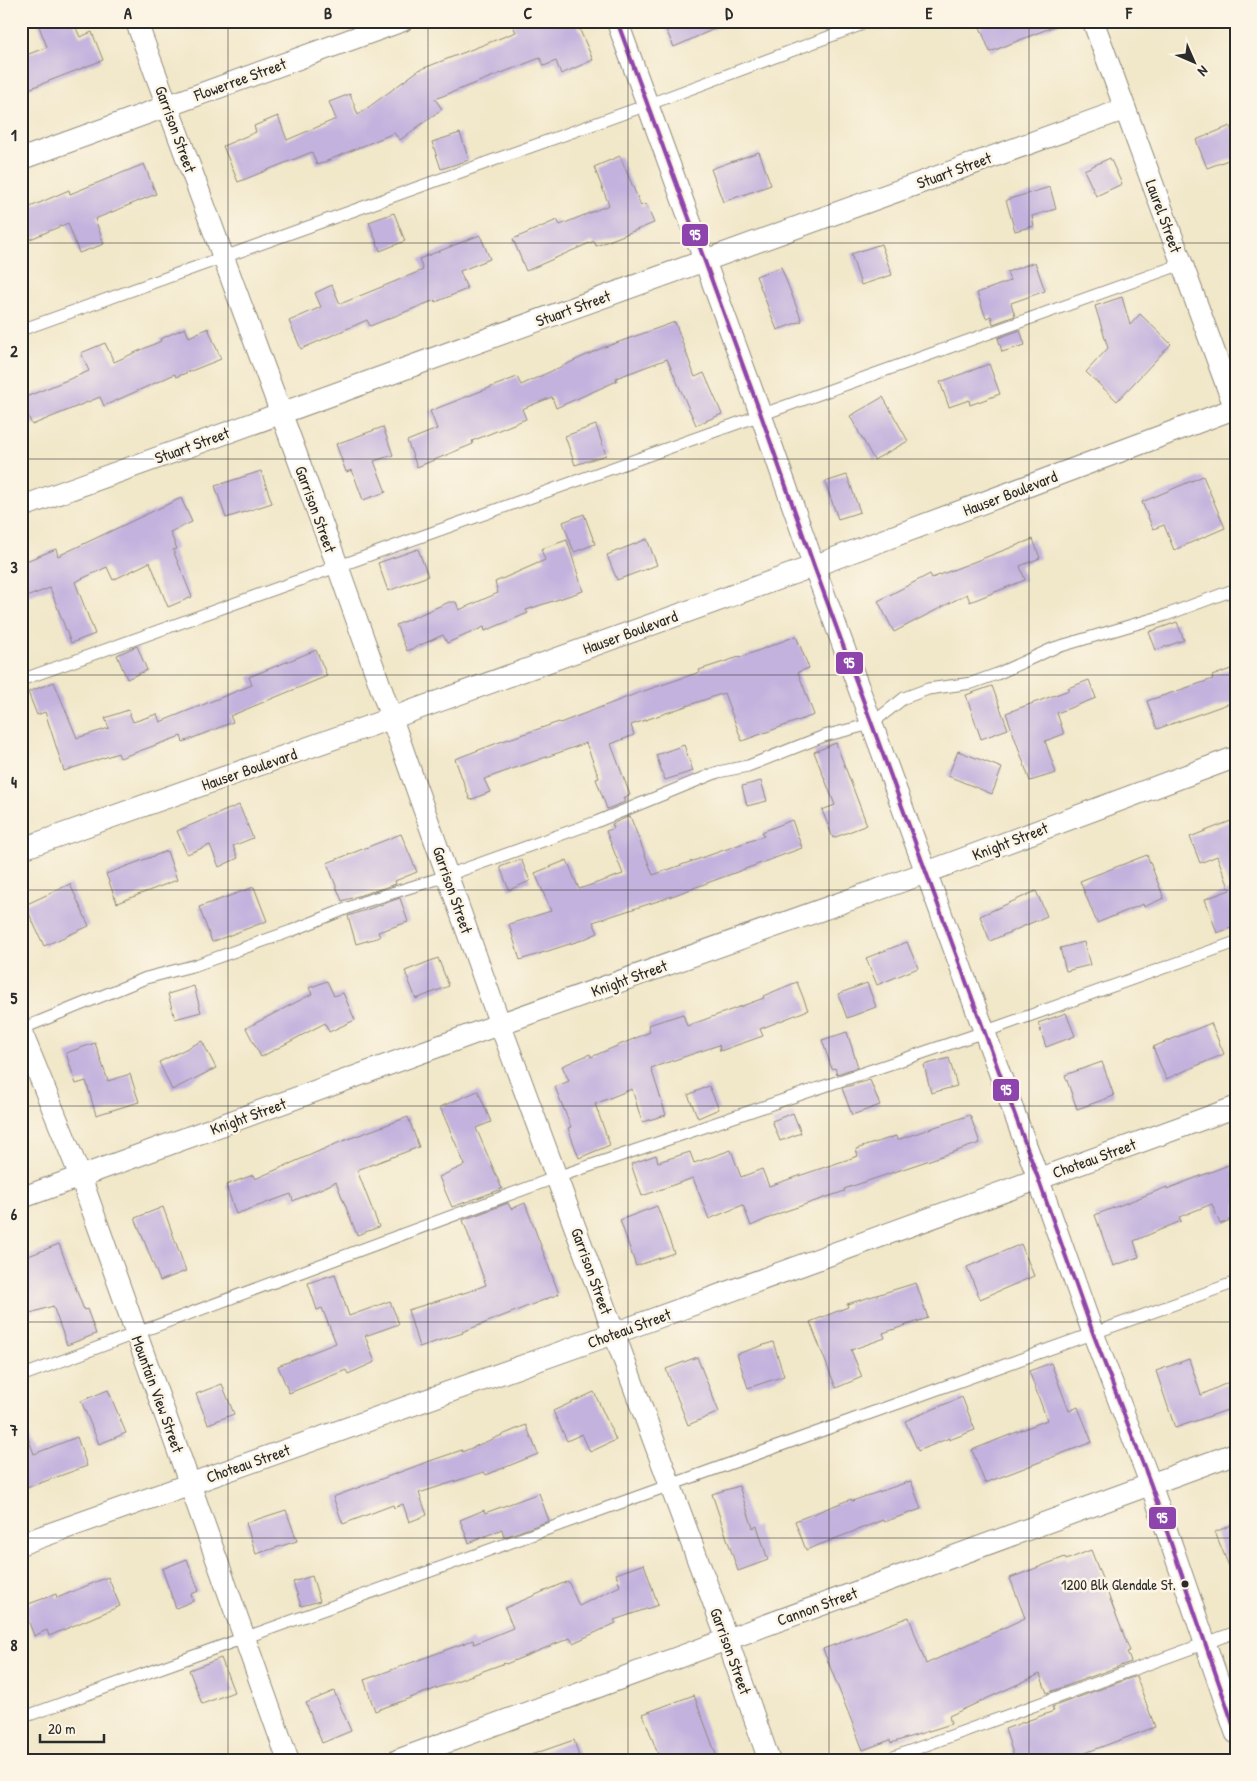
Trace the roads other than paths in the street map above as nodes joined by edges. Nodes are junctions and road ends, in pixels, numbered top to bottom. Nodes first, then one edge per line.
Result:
1 (136, 21) edge
2 (402, 21) edge
3 (617, 21) edge
4 (871, 21) edge
5 (1093, 21) edge
6 (168, 105) junction
7 (647, 105) junction
8 (1125, 109) junction
9 (21, 159) edge
10 (223, 258) junction
11 (704, 261) junction
12 (1182, 264) junction
13 (21, 330) edge
14 (1235, 409) edge
15 (281, 413) junction
16 (761, 415) junction
17 (21, 507) edge
18 (338, 566) junction
19 (814, 566) junction
20 (1236, 589) edge
21 (21, 680) edge
22 (392, 718) junction
23 (871, 724) junction
24 (1236, 757) edge
25 (21, 849) edge
26 (926, 873) junction
27 (448, 875) junction
28 (1236, 942) edge
29 (500, 1024) junction
30 (21, 1030) edge
31 (984, 1032) junction
32 (1236, 1106) edge
33 (557, 1177) junction
34 (81, 1178) junction
35 (1038, 1178) junction
36 (21, 1198) edge
37 (1236, 1282) edge
38 (136, 1332) junction
39 (615, 1333) junction
40 (1093, 1334) junction
41 (21, 1376) edge
42 (1236, 1453) edge
43 (191, 1483) junction
44 (670, 1485) junction
45 (1151, 1485) junction
46 (21, 1544) edge
47 (1236, 1632) edge
48 (245, 1637) junction
49 (727, 1639) junction
50 (1205, 1643) junction
51 (21, 1718) edge
52 (1236, 1733) edge
53 (288, 1760) edge
54 (398, 1760) edge
55 (769, 1760) edge
56 (884, 1760) edge

1 - 6 street, Garrison Street
2 - 6 street, Flowerree Street
3 - 7 street
4 - 7 lane
5 - 8 street, Laurel Street
6 - 9 street, Flowerree Street
6 - 10 street, Garrison Street
7 - 10 lane
7 - 11 street
8 - 11 street, Stuart Street
8 - 12 street, Laurel Street
10 - 13 lane
10 - 15 street, Garrison Street
11 - 15 street, Stuart Street
11 - 16 street
12 - 14 street, Laurel Street
12 - 16 lane
14 - 19 street, Hauser Boulevard
15 - 17 street, Stuart Street
15 - 18 street, Garrison Street
16 - 18 lane
16 - 19 street
18 - 21 lane
18 - 22 street, Garrison Street
19 - 22 street, Hauser Boulevard
19 - 23 street
20 - 23 lane
22 - 25 street, Hauser Boulevard
22 - 27 street, Garrison Street
23 - 26 street
23 - 27 lane
24 - 26 street, Knight Street
26 - 29 street, Knight Street
26 - 31 street
27 - 29 street, Garrison Street
27 - 30 lane
28 - 31 lane
29 - 33 street, Garrison Street
29 - 34 street, Knight Street
30 - 34 street, Mountain View Street
31 - 33 lane
31 - 35 street
32 - 35 street, Choteau Street
33 - 38 lane
33 - 39 street, Garrison Street
34 - 36 street, Knight Street
34 - 38 street, Mountain View Street
35 - 39 street, Choteau Street
35 - 40 street
37 - 40 lane
38 - 41 lane
38 - 43 street, Mountain View Street
39 - 43 street, Choteau Street
39 - 44 street, Garrison Street
40 - 44 lane
40 - 45 street
42 - 45 street, Cannon Street
43 - 46 street, Choteau Street
43 - 48 street, Mountain View Street
44 - 48 lane
44 - 49 street, Garrison Street
45 - 49 street, Cannon Street
45 - 50 street
47 - 50 lane
48 - 51 lane
48 - 53 street, Mountain View Street
49 - 54 street, Cannon Street
49 - 55 street, Garrison Street
50 - 52 street
50 - 56 lane

